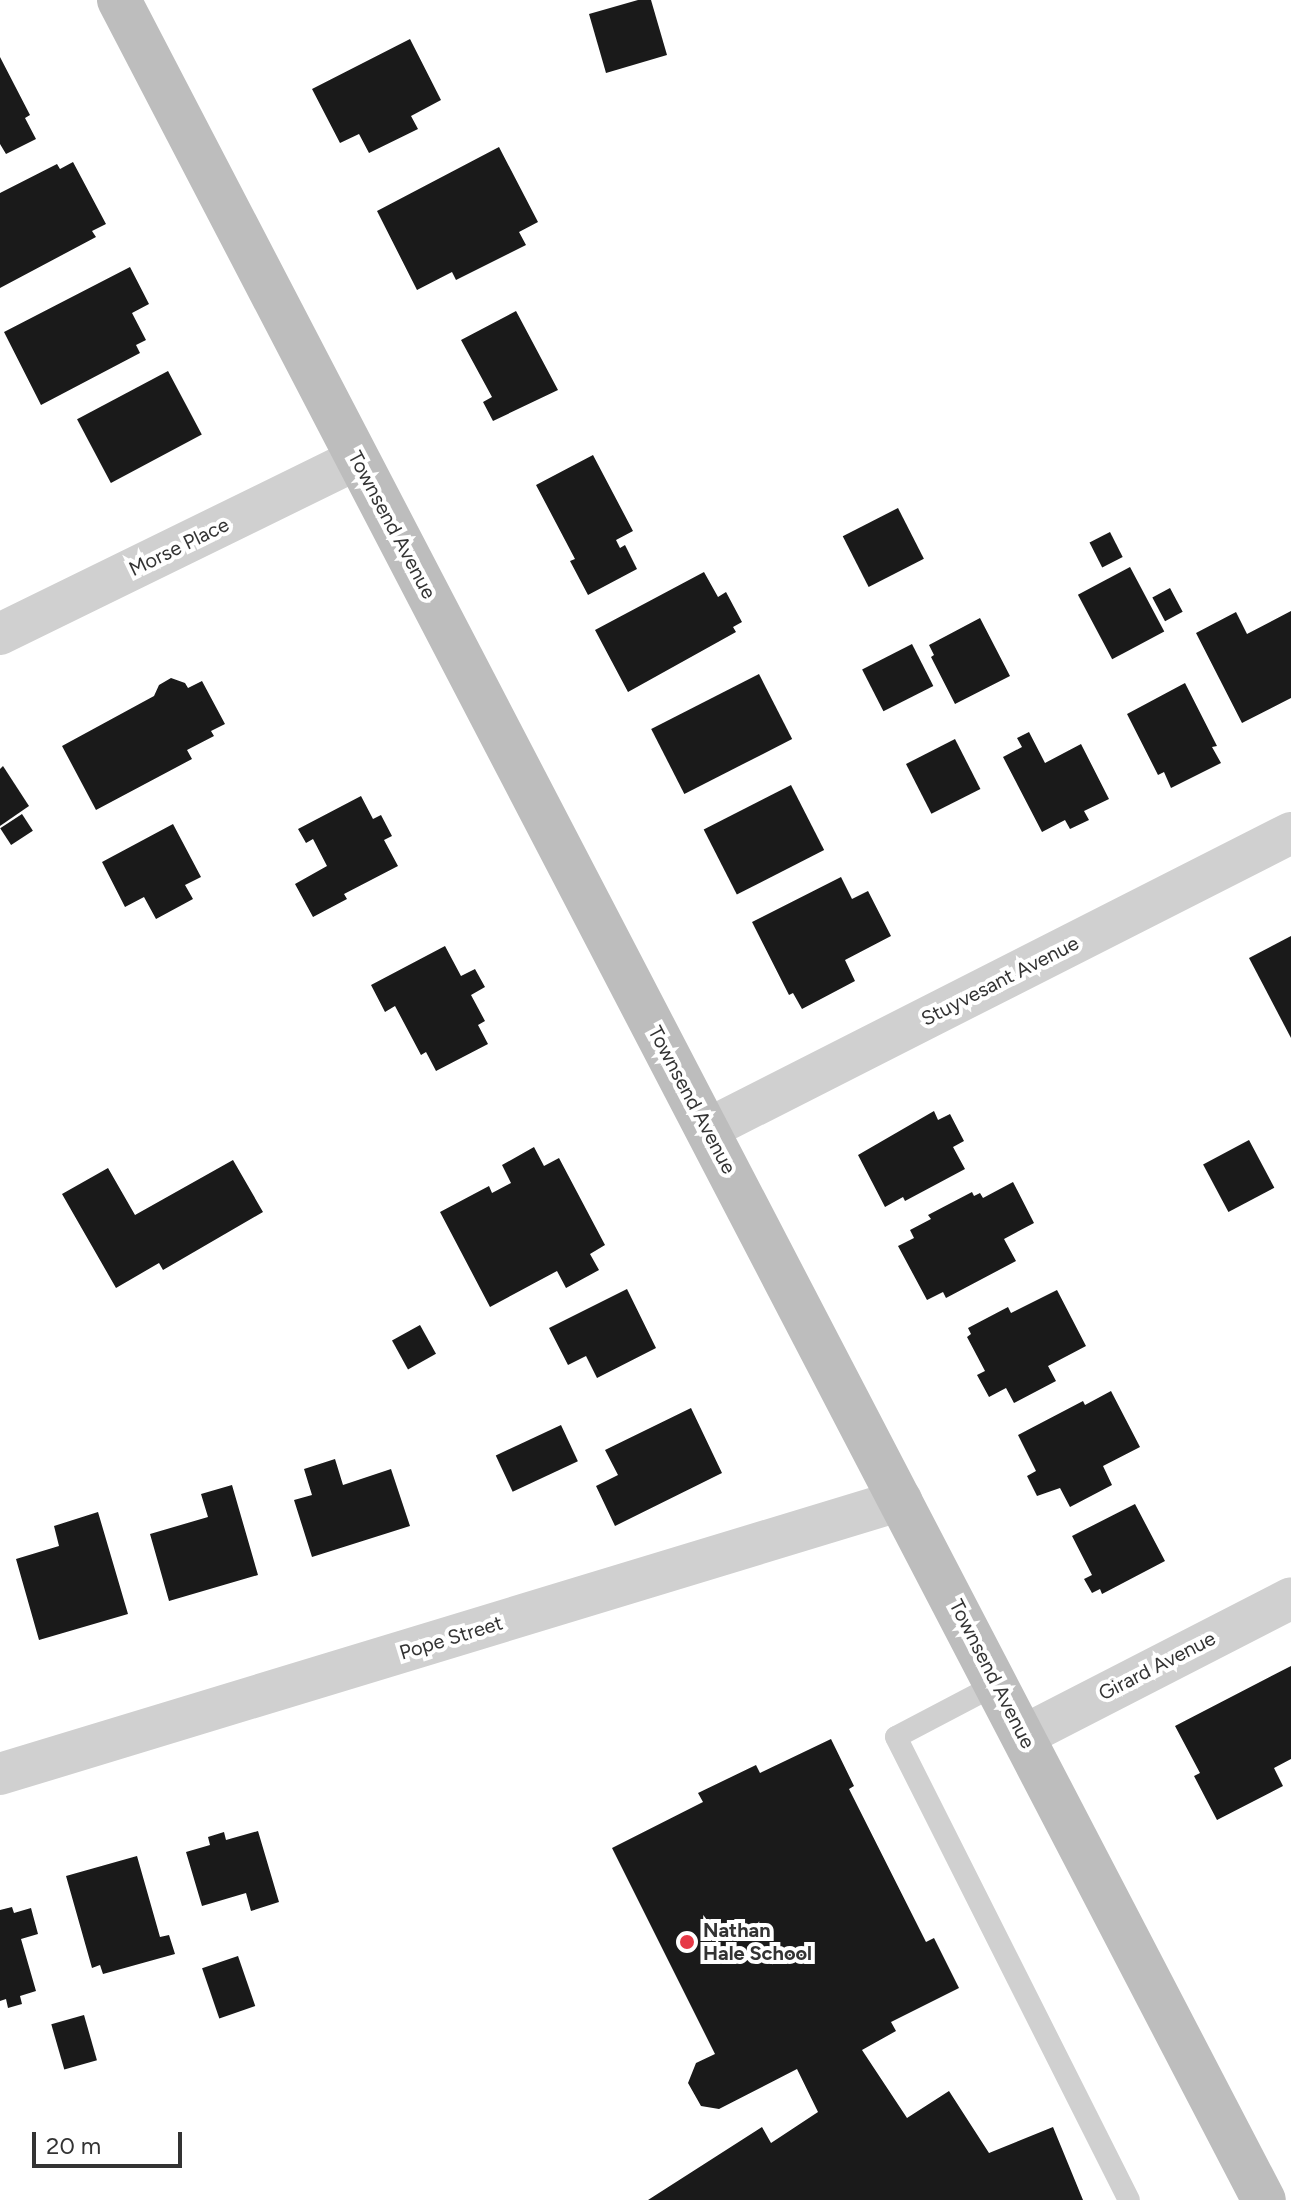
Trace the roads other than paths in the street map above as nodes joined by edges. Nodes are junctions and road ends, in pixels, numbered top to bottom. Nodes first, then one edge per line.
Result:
1 (119, 0) edge
2 (357, 459) junction
3 (0, 634) edge
4 (1291, 833) edge
5 (708, 1129) junction
6 (901, 1500) junction
7 (1291, 1598) edge
8 (997, 1684) junction
9 (1023, 1736) junction
10 (0, 1774) edge
11 (1129, 2200) edge
12 (1264, 2200) edge

1 - 2 main road, Townsend Avenue
2 - 3 street, Morse Place
2 - 5 main road, Townsend Avenue
4 - 5 street, Stuyvesant Avenue
5 - 6 main road, Townsend Avenue
6 - 8 main road, Townsend Avenue
6 - 10 street, Pope Street
7 - 9 street, Girard Avenue
8 - 9 main road, Townsend Avenue
8 - 11 lane
9 - 12 main road, Townsend Avenue

